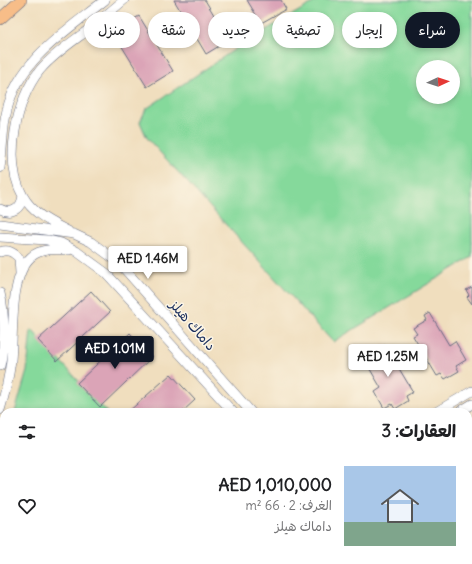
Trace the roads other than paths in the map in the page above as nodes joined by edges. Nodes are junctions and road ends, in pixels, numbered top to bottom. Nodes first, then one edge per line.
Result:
1 (21, 0) edge
2 (106, 0) edge
3 (124, 0) edge
4 (0, 19) edge
5 (0, 168) edge
6 (23, 196) junction
7 (0, 209) edge
8 (0, 224) edge
9 (74, 234) junction
10 (0, 237) edge
11 (76, 251) junction
12 (0, 252) edge
13 (20, 274) junction
14 (0, 293) edge
15 (0, 366) edge
16 (472, 391) edge
17 (1, 408) edge
18 (229, 408) edge
19 (247, 408) edge
20 (443, 408) edge

1 - 4 main road
2 - 5 street
3 - 6 street
6 - 7 street
6 - 9 street
8 - 9 street, داماك هيلز
9 - 19 street, داماك هيلز
10 - 11 street, داماك هيلز
11 - 13 street
11 - 18 street, داماك هيلز
12 - 13 street
13 - 17 street
14 - 15 street
16 - 20 street

